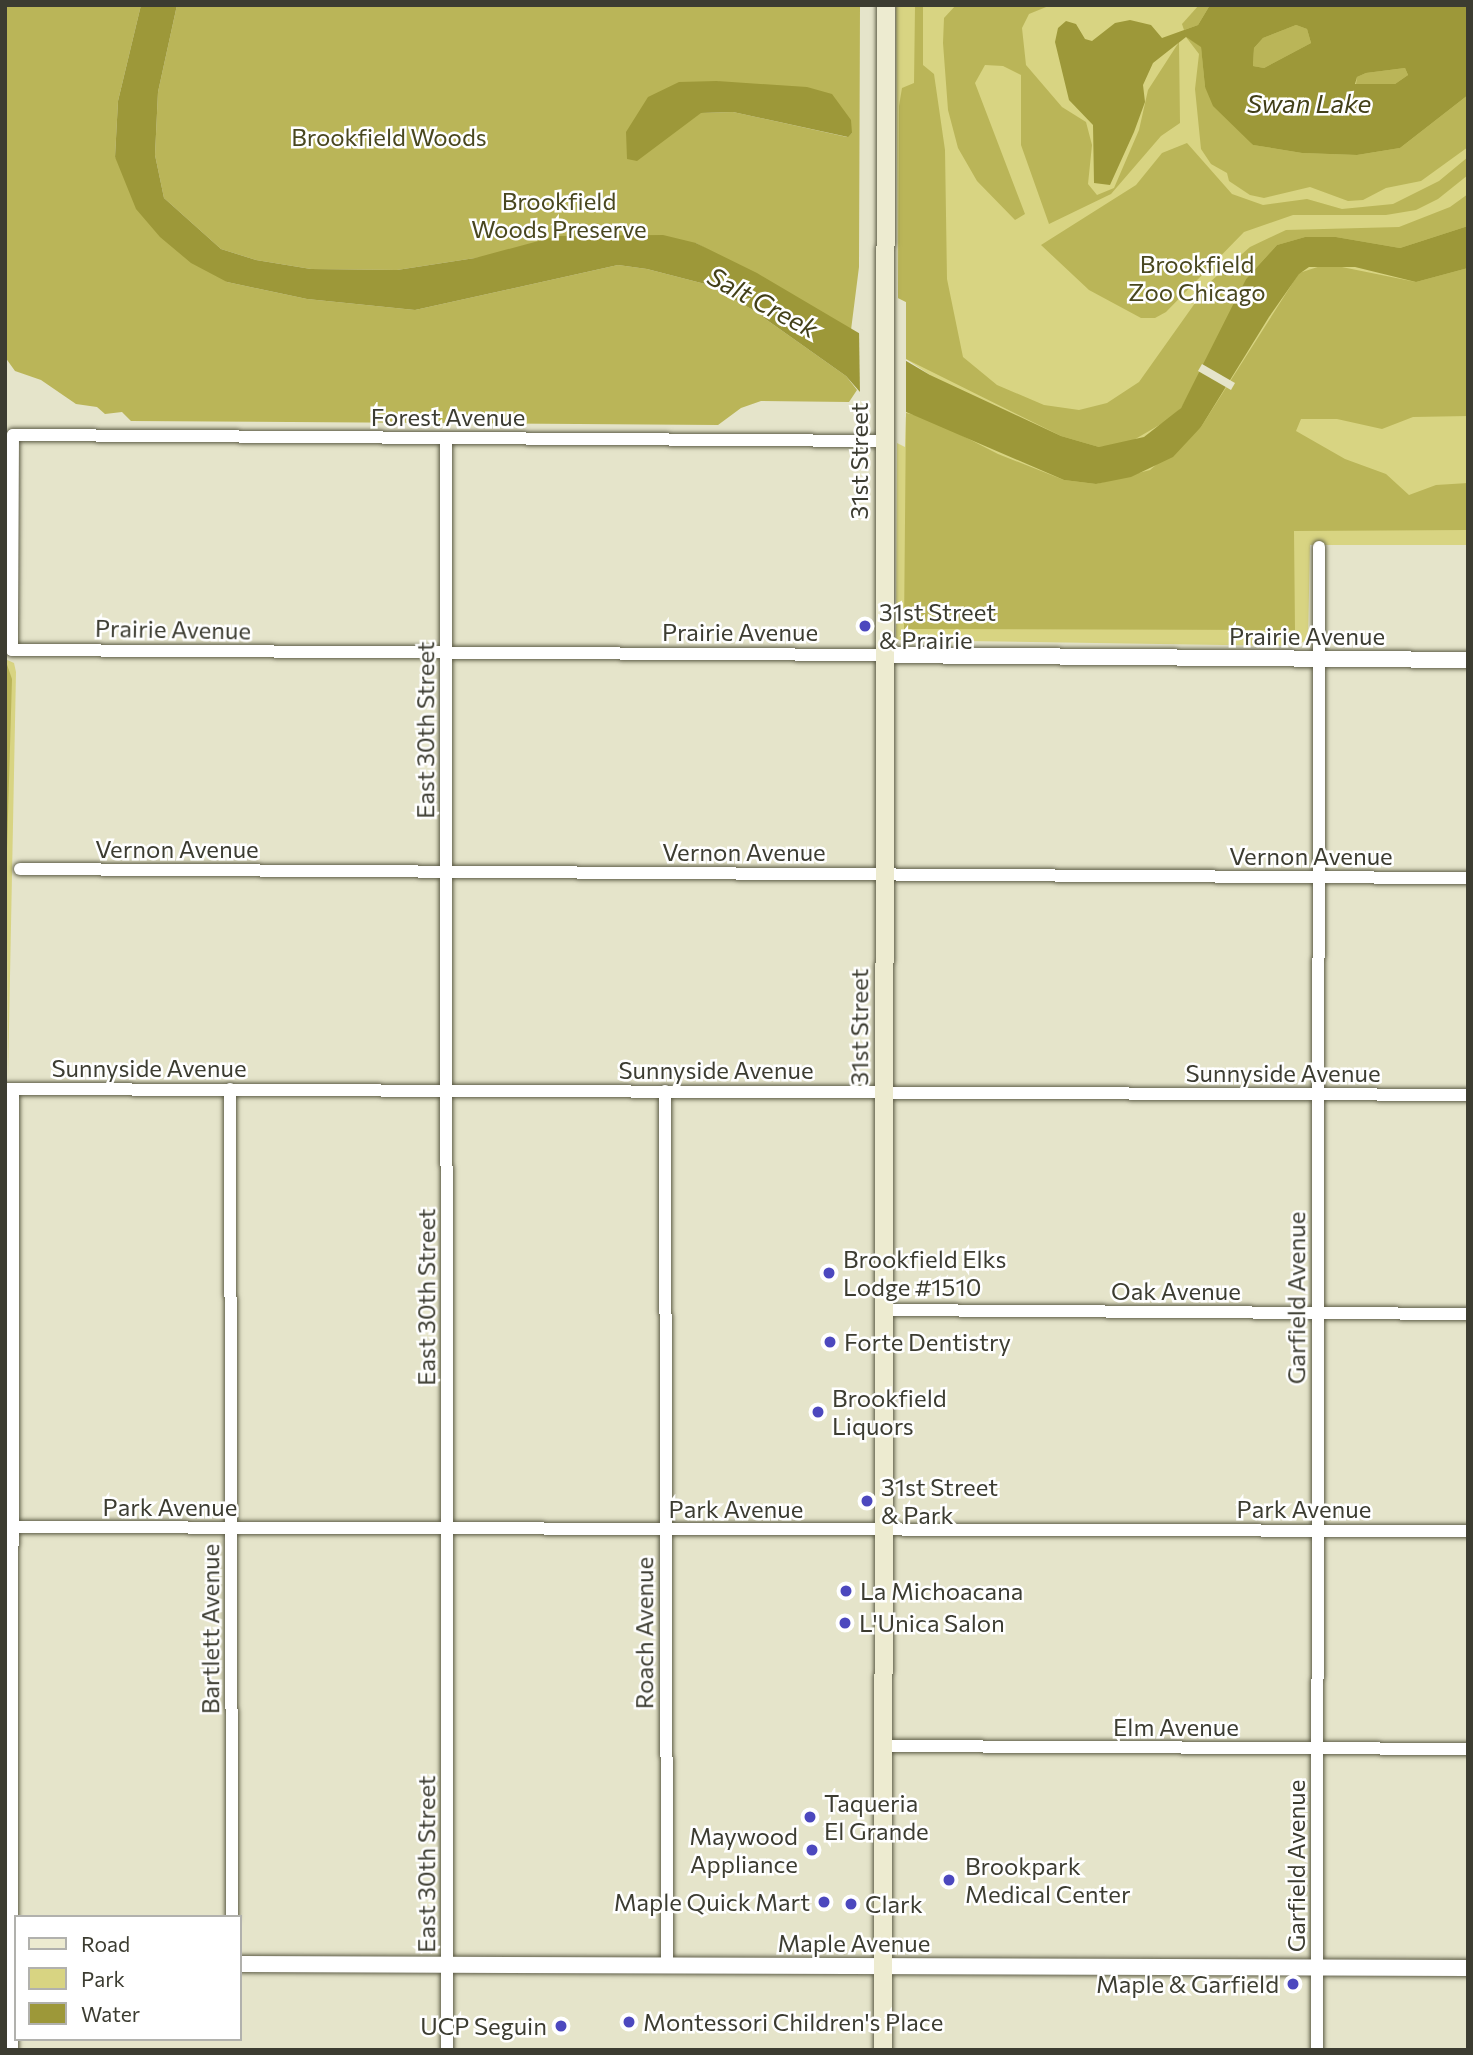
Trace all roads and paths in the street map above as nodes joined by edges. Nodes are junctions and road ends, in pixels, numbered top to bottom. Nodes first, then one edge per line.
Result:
1 (886, 5) edge
2 (446, 438) junction
3 (883, 441) junction
4 (1319, 547) dead end
5 (12, 650) joint
6 (446, 655) junction
7 (884, 655) junction
8 (1317, 659) junction
9 (1468, 660) edge
10 (20, 869) dead end
11 (447, 872) junction
12 (884, 874) junction
13 (1317, 877) junction
14 (1468, 878) edge
15 (9, 1089) edge
16 (230, 1089) junction
17 (447, 1089) junction
18 (665, 1091) junction
19 (884, 1092) junction
20 (1317, 1094) junction
21 (1468, 1095) edge
22 (884, 1310) junction
23 (1316, 1313) junction
24 (1468, 1314) edge
25 (8, 1527) edge
26 (231, 1529) junction
27 (884, 1529) junction
28 (447, 1530) junction
29 (1317, 1530) junction
30 (664, 1531) junction
31 (1468, 1531) edge
32 (884, 1746) junction
33 (1317, 1748) junction
34 (1468, 1749) edge
35 (232, 1915) edge
36 (11, 1963) edge
37 (242, 1964) edge
38 (447, 1965) junction
39 (667, 1966) junction
40 (884, 1966) junction
41 (1317, 1967) junction
42 (1468, 1968) edge
43 (12, 2050) edge
44 (447, 2050) edge
45 (883, 2050) edge
46 (1317, 2050) edge

1 - 3 main road, 31st Street
2 - 3 street, Forest Avenue
2 - 5 street, Forest Avenue
2 - 6 street, East 30th Street
3 - 7 main road, 31st Street
4 - 8 street, Garfield Avenue
5 - 6 street, Prairie Avenue
6 - 7 street, Prairie Avenue
6 - 11 street, East 30th Street
7 - 8 street, Prairie Avenue
7 - 12 main road, 31st Street
8 - 9 street, Prairie Avenue
8 - 13 street, Garfield Avenue
10 - 11 street, Vernon Avenue
11 - 12 street, Vernon Avenue
11 - 17 street, East 30th Street
12 - 13 street, Vernon Avenue
12 - 19 main road, 31st Street
13 - 14 street, Vernon Avenue
13 - 20 street, Garfield Avenue
15 - 16 street, Sunnyside Avenue
15 - 25 street
16 - 17 street, Sunnyside Avenue
16 - 26 street, Bartlett Avenue
17 - 18 street, Sunnyside Avenue
17 - 28 street, East 30th Street
18 - 19 street, Sunnyside Avenue
18 - 30 street, Roach Avenue
19 - 20 street, Sunnyside Avenue
19 - 22 main road, 31st Street
20 - 21 street, Sunnyside Avenue
20 - 23 street, Garfield Avenue
22 - 23 street, Oak Avenue
22 - 27 main road, 31st Street
23 - 24 street, Oak Avenue
23 - 29 street, Garfield Avenue
25 - 26 street, Park Avenue
25 - 36 street
26 - 28 street, Park Avenue
26 - 35 street, Bartlett Avenue
27 - 29 street, Park Avenue
27 - 30 street, Park Avenue
27 - 32 main road, 31st Street
28 - 30 street, Park Avenue
28 - 38 street, East 30th Street
29 - 31 street, Park Avenue
29 - 33 street, Garfield Avenue
30 - 39 street, Roach Avenue
32 - 33 street, Elm Avenue
32 - 40 main road, 31st Street
33 - 34 street, Elm Avenue
33 - 41 street, Garfield Avenue
36 - 43 street
37 - 38 street, Maple Avenue
38 - 39 street, Maple Avenue
38 - 44 street, East 30th Street
39 - 40 street, Maple Avenue
40 - 41 street, Maple Avenue
40 - 45 main road, 31st Street
41 - 42 street, Maple Avenue
41 - 46 street, Garfield Avenue

